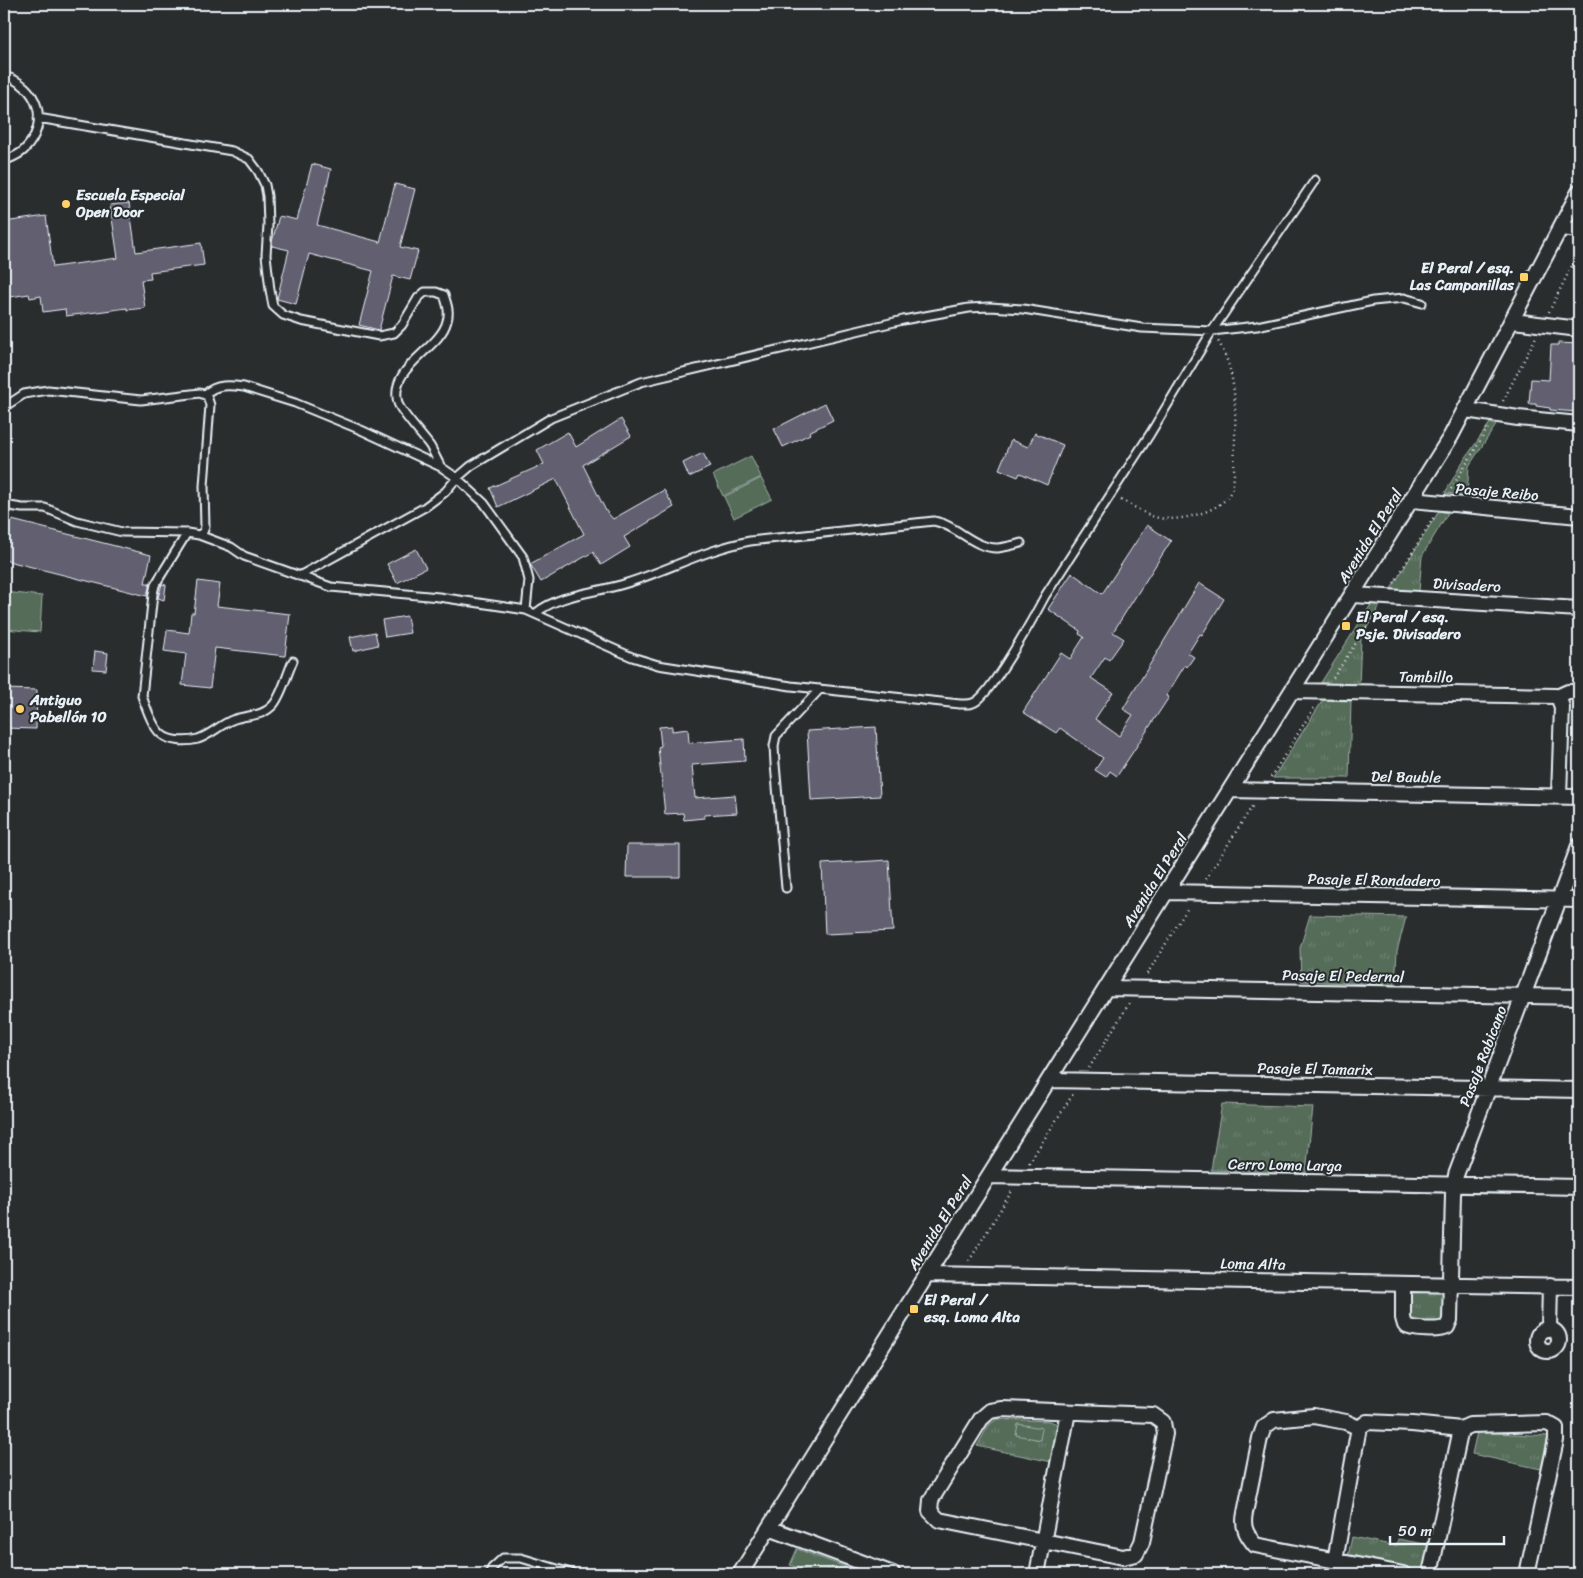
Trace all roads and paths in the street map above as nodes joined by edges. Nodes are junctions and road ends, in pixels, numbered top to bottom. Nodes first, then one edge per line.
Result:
1 (4, 76) edge
2 (38, 118) junction
3 (4, 161) edge
4 (1315, 180) dead end
5 (1579, 192) edge
6 (1561, 228) junction
7 (1579, 230) edge
8 (1579, 251) edge
9 (1422, 303) dead end
10 (1513, 321) junction
11 (1543, 324) junction
12 (1579, 329) edge
13 (1212, 332) junction
14 (205, 394) junction
15 (4, 407) edge
16 (1466, 410) junction
17 (1496, 415) junction
18 (1579, 424) edge
19 (441, 467) junction
20 (457, 478) junction
21 (1111, 495) junction
22 (1412, 500) junction
23 (1442, 503) junction
24 (4, 505) edge
25 (1579, 516) edge
26 (186, 533) junction
27 (199, 535) junction
28 (1021, 543) dead end
29 (299, 576) junction
30 (1353, 595) junction
31 (1386, 597) junction
32 (1579, 609) edge
33 (526, 610) junction
34 (536, 613) junction
35 (292, 662) dead end
36 (820, 689) junction
37 (1293, 691) junction
38 (1324, 691) junction
39 (1579, 692) edge
40 (1557, 697) junction
41 (1231, 790) junction
42 (1263, 790) junction
43 (1559, 796) junction
44 (1579, 797) edge
45 (1579, 846) edge
46 (786, 888) dead end
47 (1167, 892) junction
48 (1197, 892) junction
49 (1559, 900) junction
50 (1579, 900) edge
51 (1107, 988) junction
52 (1138, 988) junction
53 (1523, 996) junction
54 (1579, 997) edge
55 (1049, 1080) junction
56 (1082, 1080) junction
57 (1488, 1088) junction
58 (1579, 1090) edge
59 (989, 1176) junction
60 (1021, 1176) junction
61 (1454, 1185) junction
62 (1579, 1187) edge
63 (927, 1275) junction
64 (959, 1275) junction
65 (1403, 1284) junction
66 (1450, 1284) junction
67 (1550, 1286) junction
68 (1579, 1287) edge
69 (1549, 1328) dead end
70 (1068, 1412) junction
71 (1359, 1428) junction
72 (1462, 1429) junction
73 (769, 1528) junction
74 (1044, 1541) junction
75 (1336, 1561) junction
76 (489, 1574) edge
77 (574, 1574) edge
78 (740, 1574) edge
79 (893, 1574) edge
80 (1037, 1574) edge
81 (1403, 1574) edge
82 (1430, 1574) edge
83 (1526, 1574) edge

1 - 2 lane
2 - 3 lane
2 - 19 lane
4 - 13 lane
5 - 6 street, Avenida El Peral
6 - 7 street
6 - 10 street, Avenida El Peral
8 - 11 path
9 - 13 lane
10 - 11 street
10 - 16 street, Avenida El Peral
11 - 12 street
11 - 17 path
13 - 20 lane
13 - 21 lane
13 - 21 path
14 - 15 lane
14 - 19 lane
14 - 27 lane
16 - 17 street
16 - 22 street, Avenida El Peral
17 - 18 street
17 - 23 path
19 - 20 lane
20 - 29 lane
20 - 33 lane
21 - 36 lane
22 - 23 street, Pasaje Reibo
22 - 30 street, Avenida El Peral
23 - 25 street, Pasaje Reibo
23 - 31 path
24 - 26 lane
26 - 27 lane
26 - 35 lane
27 - 29 lane
28 - 34 lane
29 - 33 lane
30 - 31 street, Divisadero
30 - 37 street, Avenida El Peral
31 - 32 street, Divisadero
31 - 38 path
33 - 34 lane
34 - 36 lane
36 - 46 lane
37 - 38 street, Tambillo
37 - 41 street, Avenida El Peral
38 - 40 street, Tambillo
38 - 42 path
39 - 40 street, Tambillo
40 - 43 street
41 - 42 street, Del Bauble
41 - 47 street, Avenida El Peral
42 - 43 street, Del Bauble
42 - 48 path
43 - 44 street, Del Bauble
45 - 49 street, Pasaje Rabicano
47 - 48 street, Pasaje El Rondadero
47 - 51 street, Avenida El Peral
48 - 49 street, Pasaje El Rondadero
48 - 52 path
49 - 50 street, Pasaje El Rondadero
49 - 53 street, Pasaje Rabicano
51 - 52 street, Pasaje El Pedernal
51 - 55 street, Avenida El Peral
52 - 53 street, Pasaje El Pedernal
52 - 56 path
53 - 54 street, Pasaje El Pedernal
53 - 57 street, Pasaje Rabicano
55 - 56 street, Pasaje El Tamarix
55 - 59 street, Avenida El Peral
56 - 57 street, Pasaje El Tamarix
56 - 60 path
57 - 58 street, Pasaje El Tamarix
57 - 61 street, Pasaje Rabicano
59 - 60 street, Cerro Loma Larga
59 - 63 street, Avenida El Peral
60 - 61 street, Cerro Loma Larga
60 - 64 path
61 - 62 street, Cerro Loma Larga
61 - 66 street, Pasaje Rabicano
63 - 64 street, Loma Alta
63 - 73 street, Avenida El Peral
64 - 65 street, Loma Alta
65 - 66 street, Loma Alta
65 - 66 street, Pasaje Rabicano
66 - 67 street, Loma Alta
67 - 68 street, Loma Alta
67 - 69 street
70 - 74 street
70 - 74 street
70 - 74 street
71 - 72 street
71 - 75 street
71 - 75 street
72 - 82 street
72 - 83 street
73 - 78 street, Avenida El Peral
73 - 79 street
74 - 80 street
75 - 81 street
76 - 77 lane

